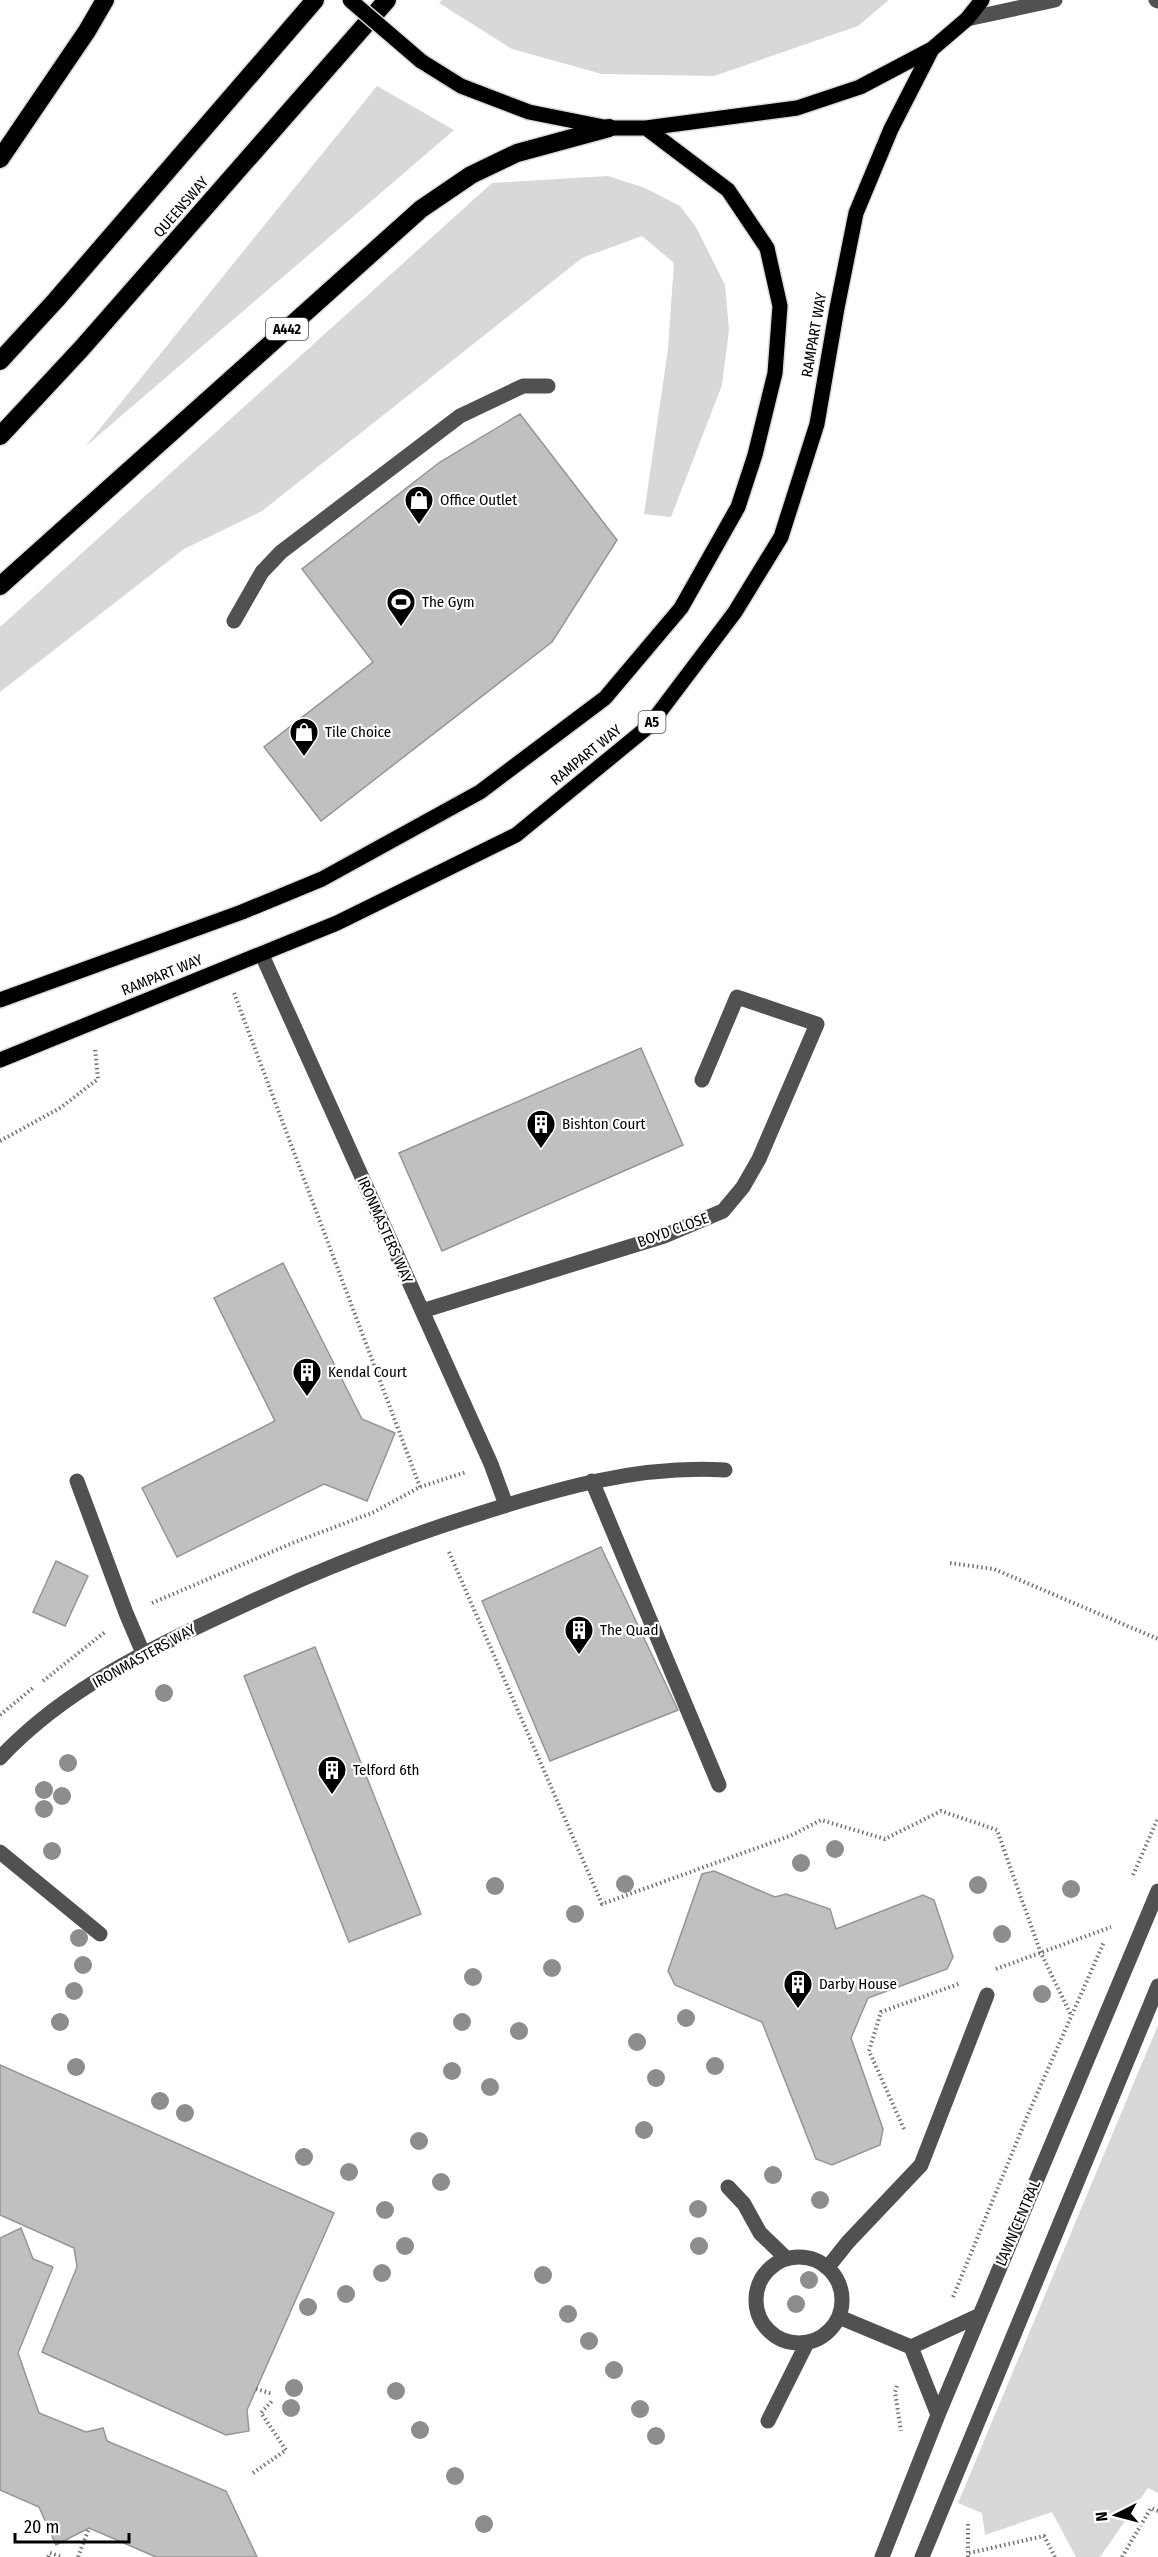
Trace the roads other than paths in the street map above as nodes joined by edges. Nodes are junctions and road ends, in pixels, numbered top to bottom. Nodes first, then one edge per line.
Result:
1 (105, 0) edge
2 (315, 0) edge
3 (350, 0) edge
4 (387, 0) edge
5 (982, 0) edge
6 (1055, 0) edge
7 (967, 19) junction
8 (933, 49) junction
9 (609, 128) junction
10 (646, 128) junction
11 (0, 159) edge
12 (0, 361) edge
13 (548, 386) dead end
14 (0, 436) edge
15 (0, 586) edge
16 (234, 621) dead end
17 (262, 955) junction
18 (0, 1000) edge
19 (0, 1060) edge
20 (702, 1080) dead end
21 (422, 1311) junction
22 (725, 1470) dead end
23 (77, 1481) dead end
24 (592, 1481) junction
25 (506, 1505) junction
26 (143, 1653) junction
27 (0, 1758) edge
28 (719, 1785) dead end
29 (0, 1852) edge
30 (1158, 1891) edge
31 (100, 1934) dead end
32 (1158, 1986) edge
33 (987, 1995) road end
34 (728, 2187) dead end
35 (786, 2258) junction
36 (828, 2267) junction
37 (980, 2315) junction
38 (839, 2317) junction
39 (807, 2343) junction
40 (911, 2347) junction
41 (938, 2415) junction
42 (768, 2421) dead end
43 (882, 2557) edge
44 (922, 2557) edge

1 - 11 highway
2 - 12 highway
3 - 9 main road, bridge
4 - 14 highway, QUEENSWAY
5 - 7 main road
6 - 7 street
7 - 8 main road
8 - 10 main road
8 - 17 main road, RAMPART WAY / A5
9 - 10 main road
9 - 15 highway, A442
10 - 18 main road, RAMPART WAY
13 - 16 street
17 - 19 main road, RAMPART WAY / A5
17 - 21 street, IRONMASTERS WAY
20 - 21 street, BOYD CLOSE
21 - 25 street, IRONMASTERS WAY
22 - 24 street, IRONMASTERS WAY
23 - 26 street
24 - 25 street, IRONMASTERS WAY
24 - 28 street
25 - 26 street, IRONMASTERS WAY
26 - 27 street, IRONMASTERS WAY
29 - 31 street
30 - 37 street, LAWN CENTRAL
32 - 44 street
33 - 36 street
34 - 35 street
35 - 36 street
35 - 39 street
36 - 38 street
37 - 40 street
37 - 41 street, LAWN CENTRAL
38 - 39 street
38 - 40 street
39 - 42 street
40 - 41 street
41 - 43 street, LAWN CENTRAL

